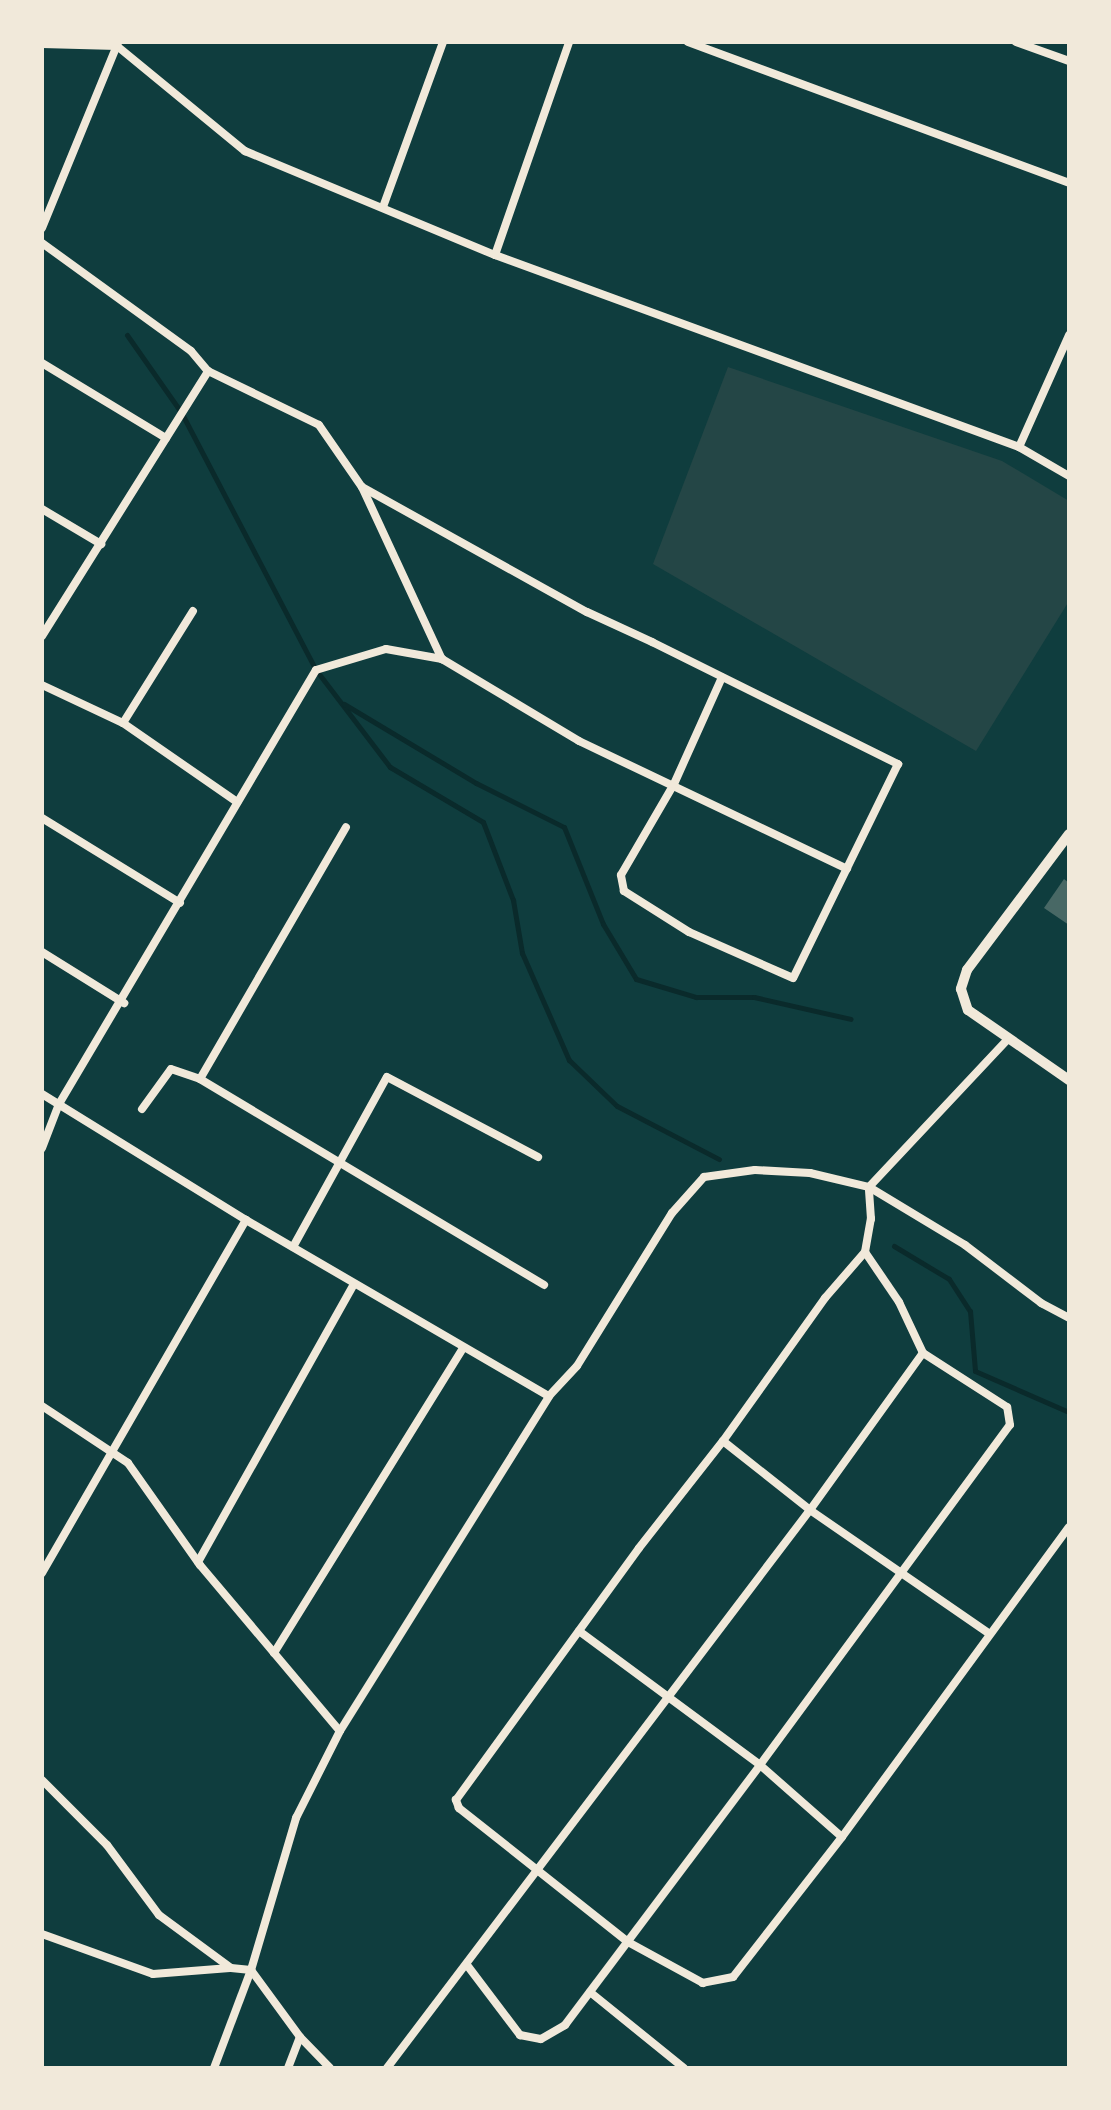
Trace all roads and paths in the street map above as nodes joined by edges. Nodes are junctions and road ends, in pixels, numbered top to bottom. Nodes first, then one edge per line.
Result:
1 (443, 42) edge
2 (569, 42) edge
3 (688, 42) edge
4 (1016, 42) edge
5 (42, 44) edge
6 (118, 44) edge
7 (1069, 61) edge
8 (1069, 183) edge
9 (383, 207) junction
10 (42, 228) edge
11 (42, 243) edge
12 (495, 255) junction
13 (1069, 335) edge
14 (42, 363) edge
15 (208, 371) junction
16 (166, 438) junction
17 (1019, 447) junction
18 (1069, 476) edge
19 (362, 487) junction
20 (42, 509) edge
21 (101, 544) junction
22 (193, 611) dead end
23 (42, 636) edge
24 (442, 659) junction
25 (722, 677) junction
26 (42, 685) edge
27 (123, 723) junction
28 (674, 784) junction
29 (237, 802) junction
30 (42, 818) edge
31 (346, 827) dead end
32 (1069, 834) edge
33 (847, 869) junction
34 (180, 903) junction
35 (42, 952) edge
36 (124, 1003) junction
37 (1008, 1039) junction
38 (200, 1079) junction
39 (1069, 1080) edge
40 (42, 1094) edge
41 (59, 1104) junction
42 (142, 1109) dead end
43 (42, 1148) edge
44 (538, 1157) dead end
45 (338, 1162) junction
46 (869, 1187) junction
47 (246, 1220) junction
48 (293, 1247) junction
49 (865, 1252) junction
50 (354, 1284) junction
51 (544, 1285) dead end
52 (1069, 1318) edge
53 (463, 1348) junction
54 (923, 1353) junction
55 (549, 1396) junction
56 (42, 1406) edge
57 (723, 1441) junction
58 (113, 1451) junction
59 (810, 1510) junction
60 (1069, 1527) edge
61 (198, 1562) junction
62 (903, 1570) junction
63 (42, 1573) edge
64 (579, 1631) junction
65 (988, 1633) junction
66 (274, 1653) junction
67 (666, 1697) junction
68 (340, 1731) junction
69 (760, 1765) junction
70 (42, 1780) edge
71 (842, 1837) junction
72 (537, 1870) junction
73 (42, 1934) edge
74 (628, 1942) junction
75 (467, 1965) junction
76 (231, 1968) junction
77 (251, 1970) junction
78 (590, 1992) junction
79 (300, 2037) junction
80 (214, 2068) edge
81 (288, 2068) edge
82 (330, 2068) edge
83 (387, 2068) edge
84 (684, 2068) edge

1 - 9 street
2 - 12 street
3 - 8 street
4 - 7 street
5 - 6 street
6 - 9 street
6 - 10 street
9 - 12 street
11 - 15 street
12 - 17 street
13 - 17 street
14 - 16 street
15 - 16 street
15 - 19 street
16 - 21 street
17 - 18 street
19 - 24 street
19 - 25 street
20 - 21 street
21 - 23 street
22 - 27 street
24 - 28 street
24 - 29 street
25 - 28 street
25 - 33 street
26 - 27 street
27 - 29 street
28 - 33 street
28 - 33 street
29 - 34 street
30 - 34 street
31 - 38 street
32 - 37 street
34 - 36 street
35 - 36 street
36 - 41 street
37 - 39 street
37 - 46 street
38 - 42 street
38 - 45 street
40 - 41 street
41 - 43 street
41 - 47 street
44 - 45 street
45 - 48 street
45 - 51 street
46 - 49 street
46 - 52 street
46 - 55 street
47 - 48 street
47 - 58 street
48 - 50 street
49 - 54 street
49 - 57 street
50 - 53 street
50 - 61 street
53 - 55 street
53 - 66 street
54 - 59 street
54 - 62 street
55 - 68 street
56 - 58 street
57 - 59 street
57 - 64 street
58 - 61 street
58 - 63 street
59 - 62 street
59 - 67 street
60 - 65 street
61 - 66 street
62 - 65 street
62 - 69 street
64 - 67 street
64 - 72 street
65 - 71 street
66 - 68 street
67 - 69 street
67 - 72 street
68 - 77 street
69 - 71 street
69 - 74 street
70 - 76 street
71 - 74 street
72 - 74 street
72 - 75 street
73 - 76 street
74 - 78 street
75 - 78 street
75 - 83 street
76 - 77 street
77 - 79 street
77 - 80 street
78 - 84 street
79 - 81 street
79 - 82 street

